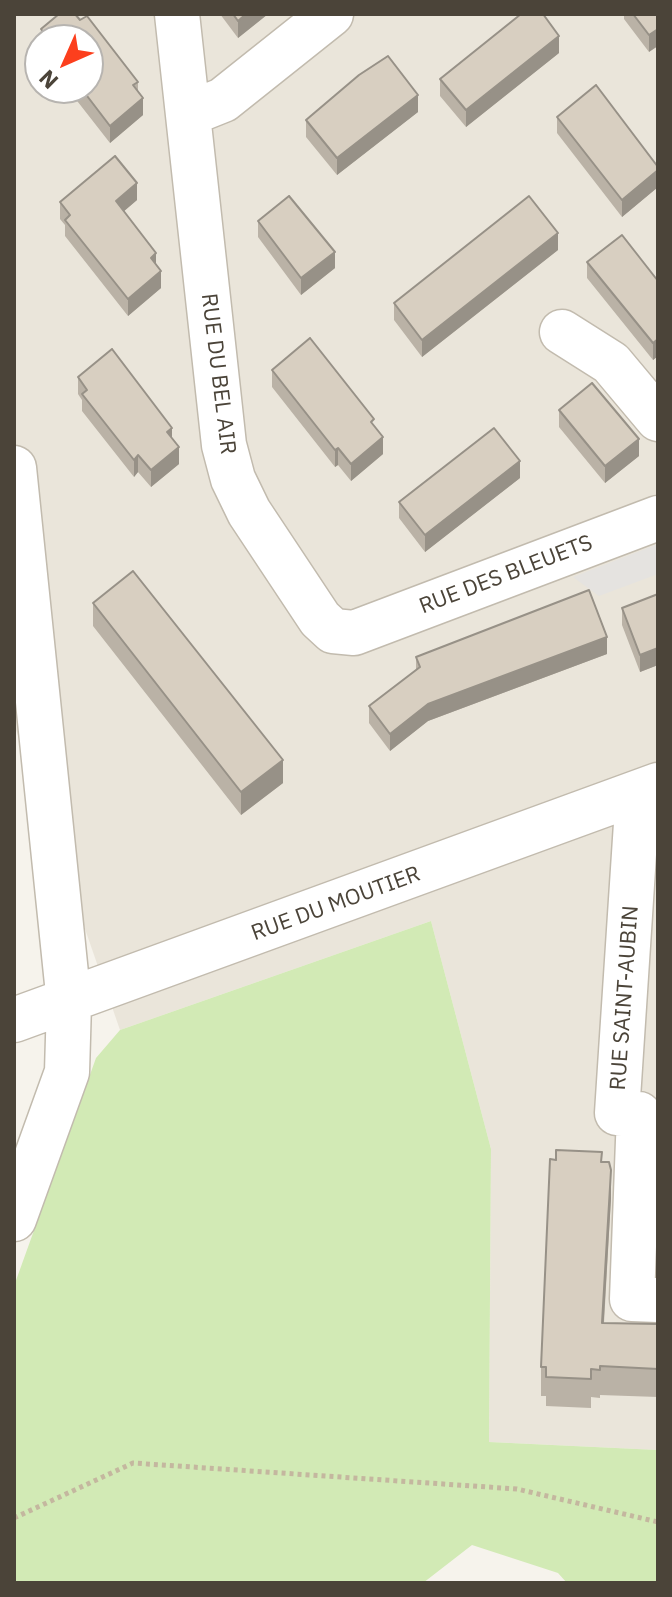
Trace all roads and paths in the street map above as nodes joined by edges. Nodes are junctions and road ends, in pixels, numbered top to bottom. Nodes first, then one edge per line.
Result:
1 (177, 14) edge
2 (331, 14) edge
3 (188, 114) junction
4 (562, 332) dead end
5 (658, 419) edge
6 (14, 468) edge
7 (658, 518) edge
8 (354, 633) joint
9 (648, 789) edge
10 (69, 1003) junction
11 (14, 1020) edge
12 (14, 1219) edge
13 (658, 1300) edge
14 (14, 1518) edge
15 (658, 1522) edge

1 - 3 street, RUE DU BEL AIR
2 - 3 street
3 - 8 street, RUE DU BEL AIR
4 - 5 street
6 - 10 street
7 - 8 street, RUE DES BLEUETS
9 - 10 street, RUE DU MOUTIER
9 - 13 street, RUE SAINT-AUBIN
10 - 11 street, RUE DU MOUTIER
10 - 12 street
14 - 15 path

